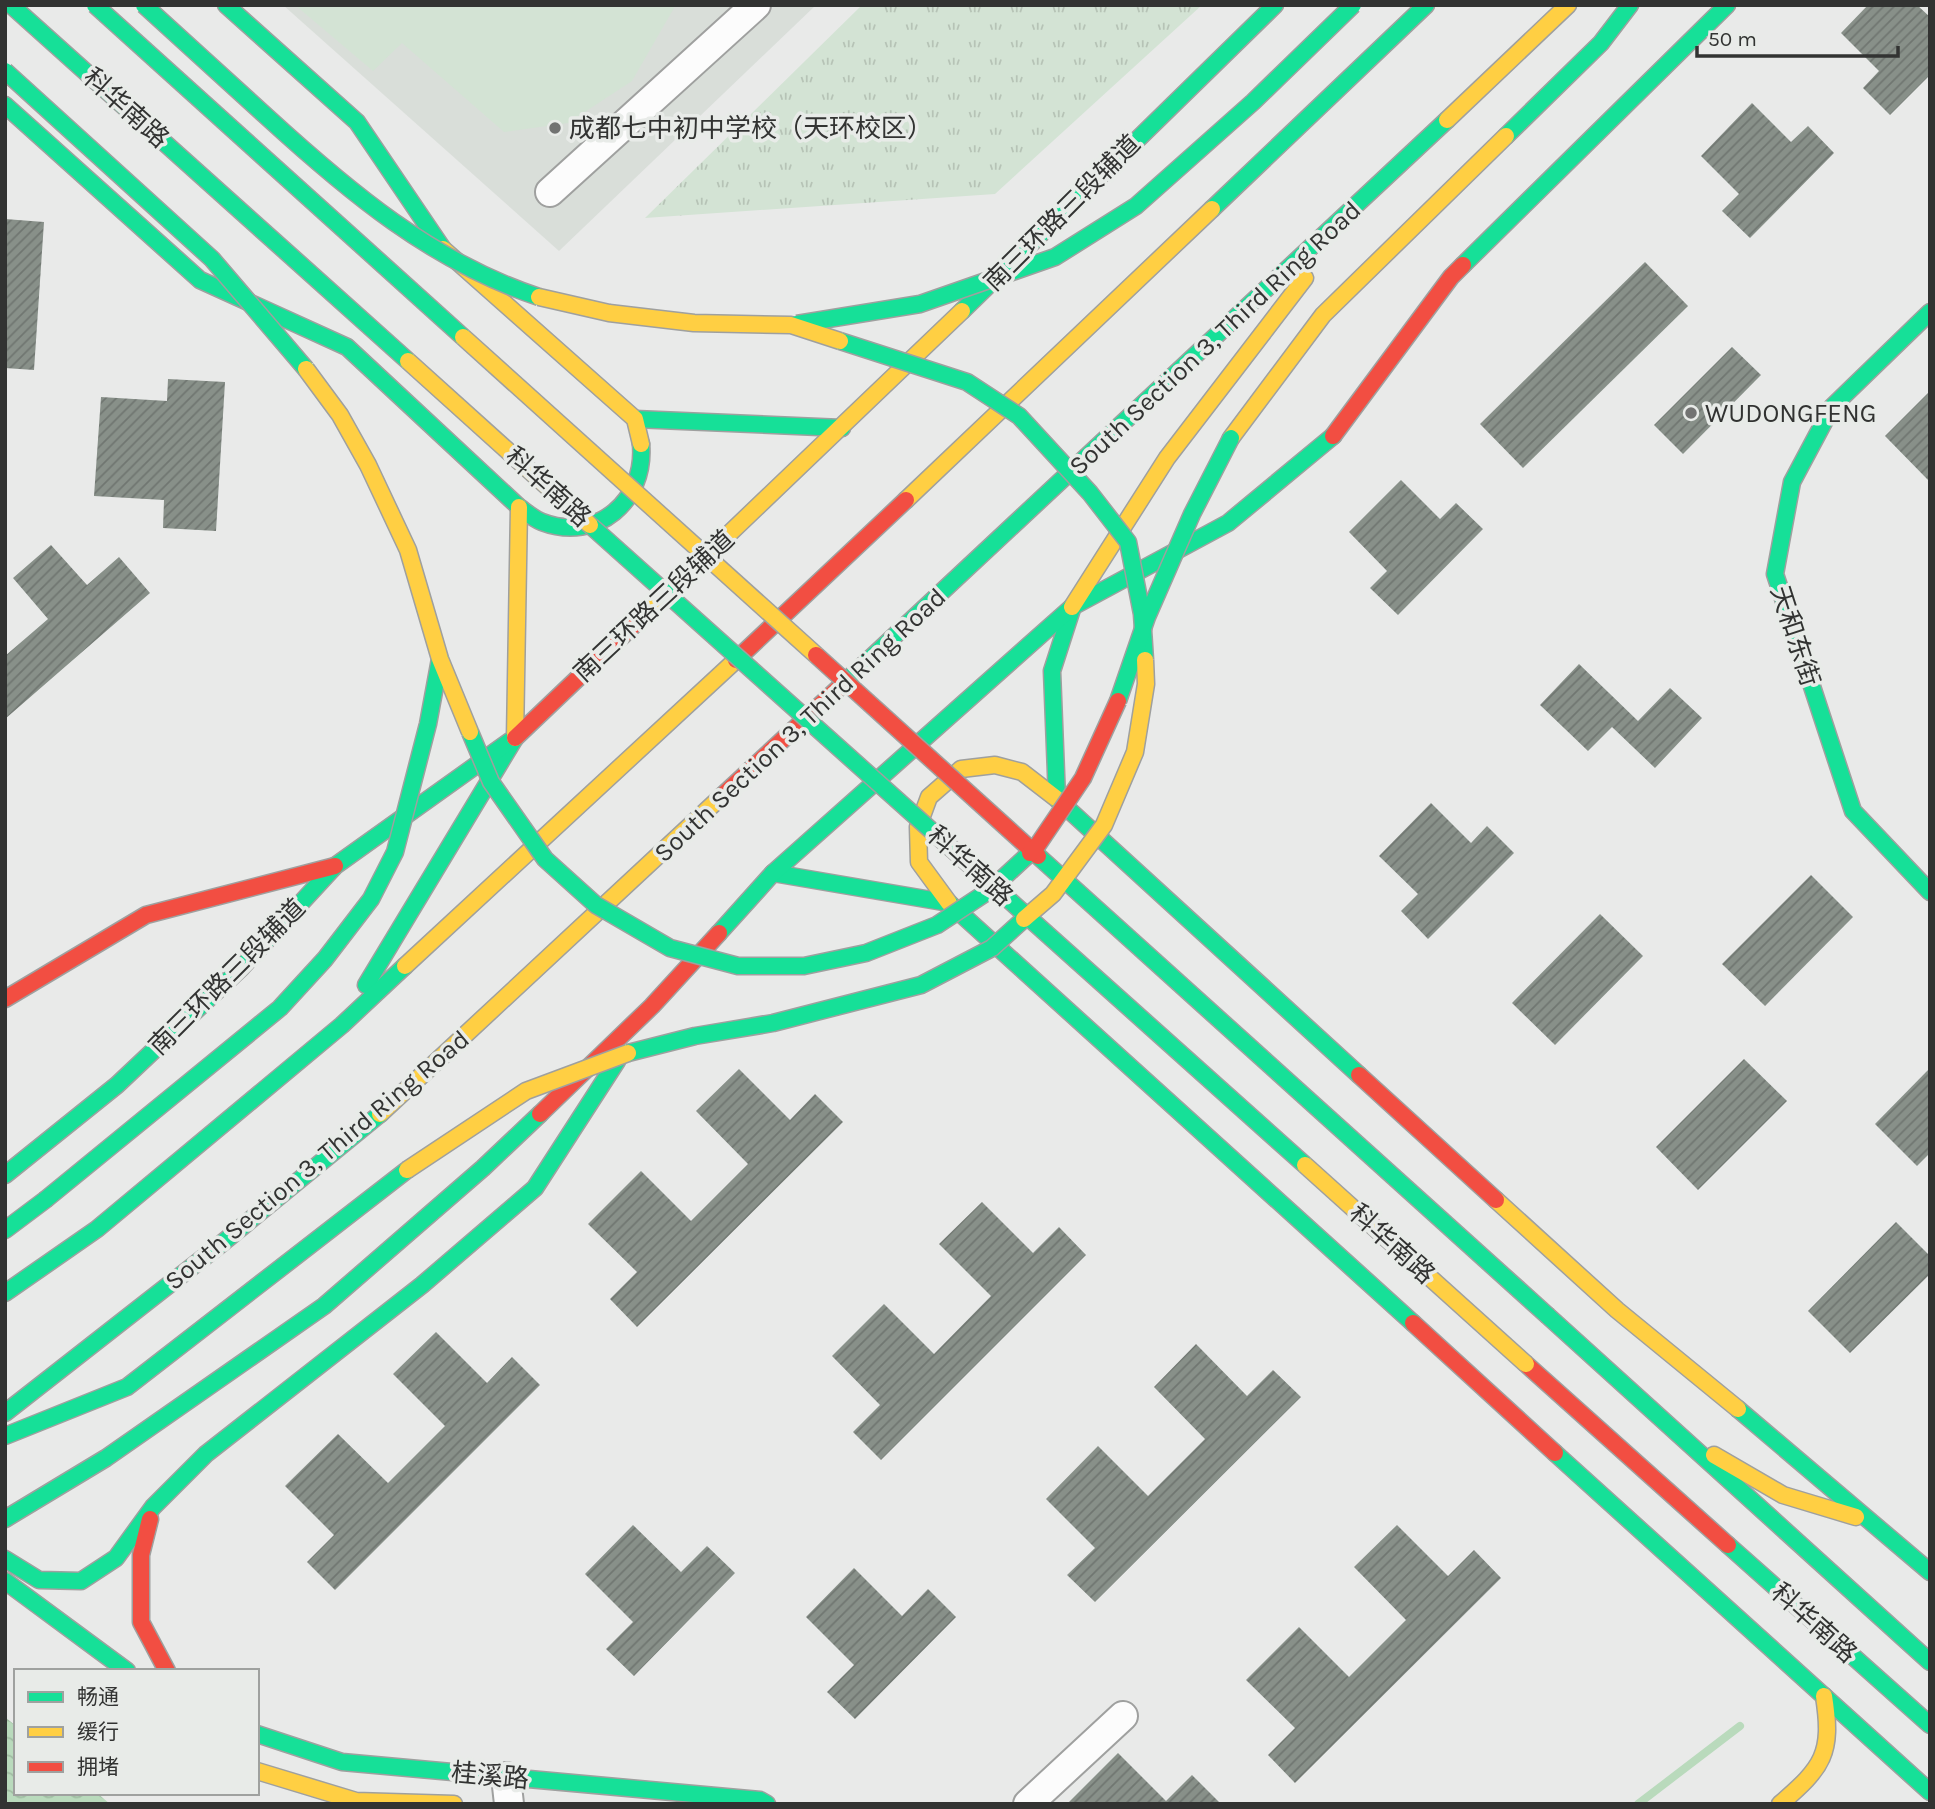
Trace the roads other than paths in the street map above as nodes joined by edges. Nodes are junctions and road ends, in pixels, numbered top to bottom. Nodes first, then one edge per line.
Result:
1 (11, 5) edge
2 (95, 5) edge
3 (144, 5) edge
4 (226, 5) edge
5 (756, 5) edge
6 (1275, 5) edge
7 (1353, 5) edge
8 (1426, 5) edge
9 (1568, 5) edge
10 (1630, 5) edge
11 (1727, 5) edge
12 (5, 71) edge
13 (5, 105) edge
14 (1373, 191) junction
15 (551, 192) dead end
16 (1930, 312) edge
17 (791, 325) junction
18 (635, 419) junction
19 (842, 428) junction
20 (519, 507) junction
21 (1072, 607) junction
22 (440, 659) junction
23 (514, 738) junction
24 (1057, 799) junction
25 (335, 866) junction
26 (773, 873) junction
27 (1930, 892) edge
28 (949, 903) junction
29 (5, 999) edge
30 (652, 1006) junction
31 (342, 1025) junction
32 (5, 1175) edge
33 (5, 1230) edge
34 (5, 1293) edge
35 (5, 1413) edge
36 (1679, 1434) junction
37 (5, 1436) edge
38 (153, 1507) junction
39 (5, 1519) edge
40 (1872, 1522) junction
41 (1708, 1528) junction
42 (1713, 1554) dead end
43 (5, 1559) edge
44 (1930, 1572) edge
45 (1719, 1580) dead end
46 (5, 1581) edge
47 (1724, 1606) junction
48 (1930, 1662) edge
49 (124, 1669) edge
50 (166, 1669) edge
51 (1824, 1696) junction
52 (1124, 1716) dead end
53 (1930, 1725) edge
54 (259, 1735) edge
55 (259, 1773) edge
56 (508, 1791) edge
57 (1930, 1792) edge
58 (454, 1804) edge
59 (767, 1804) edge
60 (1028, 1804) edge
61 (1780, 1804) edge

1 - 41 main road, 科华南路, bridge
2 - 36 main road, 科华南路, bridge
3 - 17 main road, bridge
4 - 18 main road
5 - 15 street
6 - 19 main road, 南三环路三段辅道
7 - 17 main road, bridge
8 - 31 main road
9 - 14 main road, South Section 3, Third Ring Road
10 - 22 main road, bridge
11 - 21 main road
12 - 22 main road, bridge
13 - 20 main road
14 - 21 main road
14 - 35 main road, South Section 3, Third Ring Road
16 - 27 main road, 天和东街
17 - 37 main road, bridge
18 - 19 main road
18 - 20 main road
19 - 23 main road, 南三环路三段辅道
20 - 23 main road
21 - 24 main road
21 - 26 main road
22 - 33 main road, bridge
23 - 25 main road, 南三环路三段辅道
23 - 31 main road
24 - 28 main road
24 - 40 main road
25 - 29 main road
25 - 32 main road, 南三环路三段辅道
26 - 28 main road
26 - 30 main road
28 - 47 main road
30 - 38 main road
30 - 39 main road
31 - 34 main road
36 - 40 main road
36 - 48 main road, 科华南路
38 - 43 main road
38 - 50 main road
40 - 44 main road
41 - 42 main road
41 - 53 main road, 科华南路
45 - 47 main road
46 - 49 main road
47 - 51 main road
51 - 57 main road
51 - 61 main road
52 - 60 street
54 - 56 main road, 桂溪路
55 - 58 main road, 桂溪路
56 - 59 main road, 桂溪路

